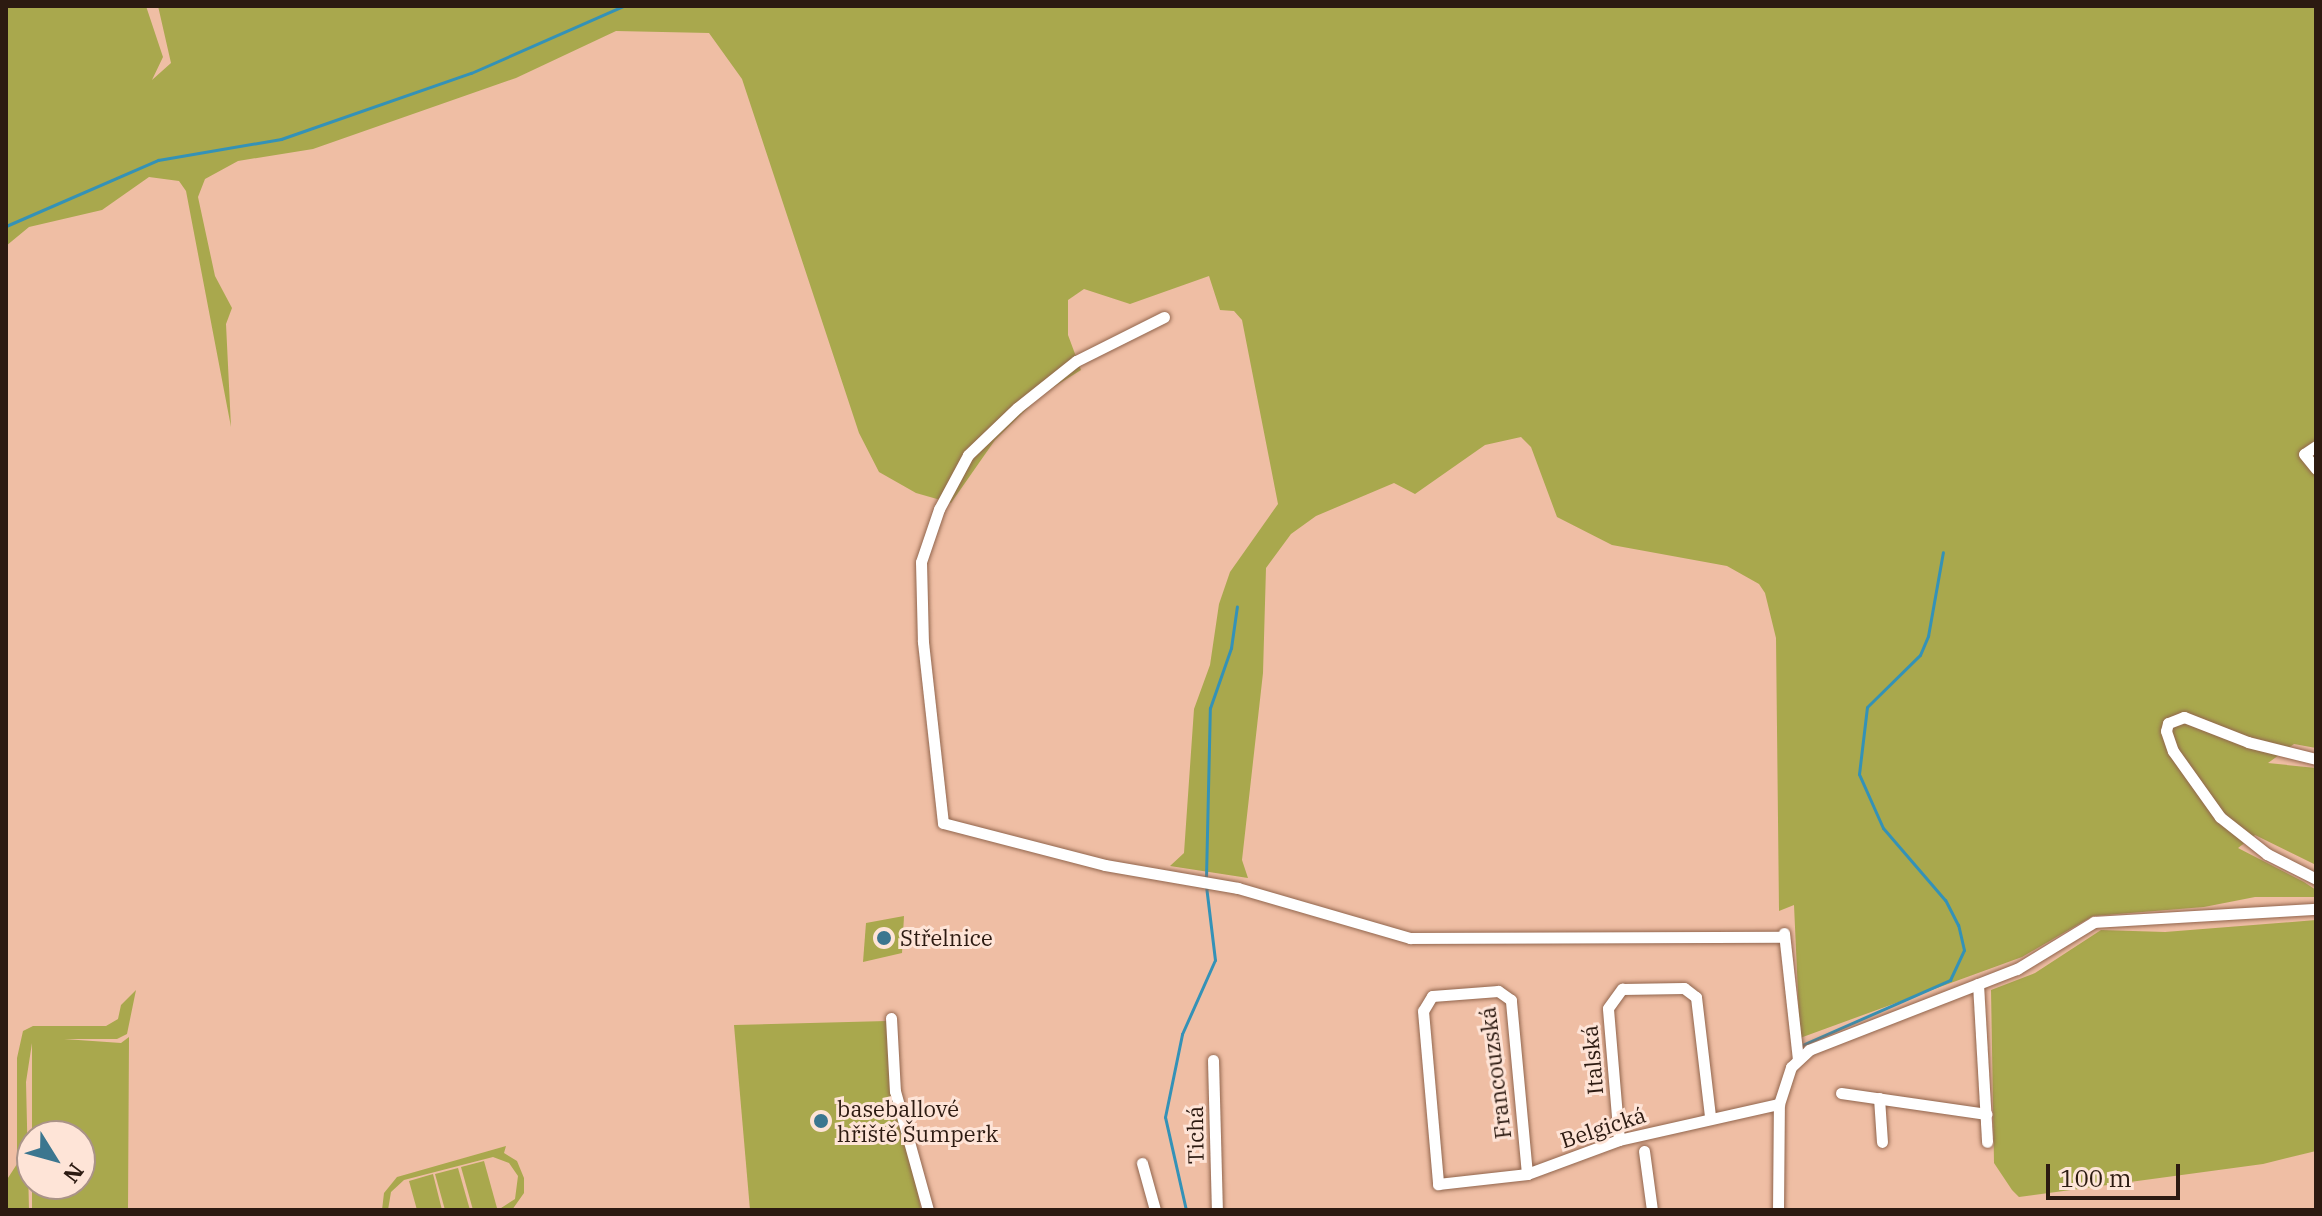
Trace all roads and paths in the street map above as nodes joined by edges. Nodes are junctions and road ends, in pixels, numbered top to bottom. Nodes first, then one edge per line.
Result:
1 (1164, 317) dead end
2 (2316, 446) edge
3 (2316, 469) edge
4 (2316, 759) edge
5 (2316, 879) edge
6 (2316, 909) edge
7 (1978, 984) junction
8 (891, 1018) dead end
9 (1798, 1059) junction
10 (1213, 1060) dead end
11 (1841, 1093) dead end
12 (1879, 1098) junction
13 (1779, 1104) junction
14 (1986, 1114) junction
15 (1710, 1117) junction
16 (1619, 1140) junction
17 (1882, 1142) dead end
18 (1987, 1142) dead end
19 (1644, 1151) dead end
20 (1142, 1163) dead end
21 (1527, 1174) junction
22 (1438, 1184) joint
23 (928, 1210) edge
24 (1155, 1210) edge
25 (1217, 1210) edge
26 (1652, 1210) edge
27 (1778, 1210) edge

1 - 9 street
2 - 3 street
4 - 5 street
6 - 7 street
7 - 9 street
7 - 14 street
8 - 23 street
9 - 13 street
10 - 25 street, Tichá
11 - 12 street
12 - 14 street
12 - 17 street
13 - 15 street, Belgická
13 - 27 street
14 - 18 street
15 - 16 street, Belgická
15 - 16 street, Italská
16 - 21 street, Belgická
19 - 26 street
20 - 24 street
21 - 22 street, Belgická
21 - 22 street, Francouzská

